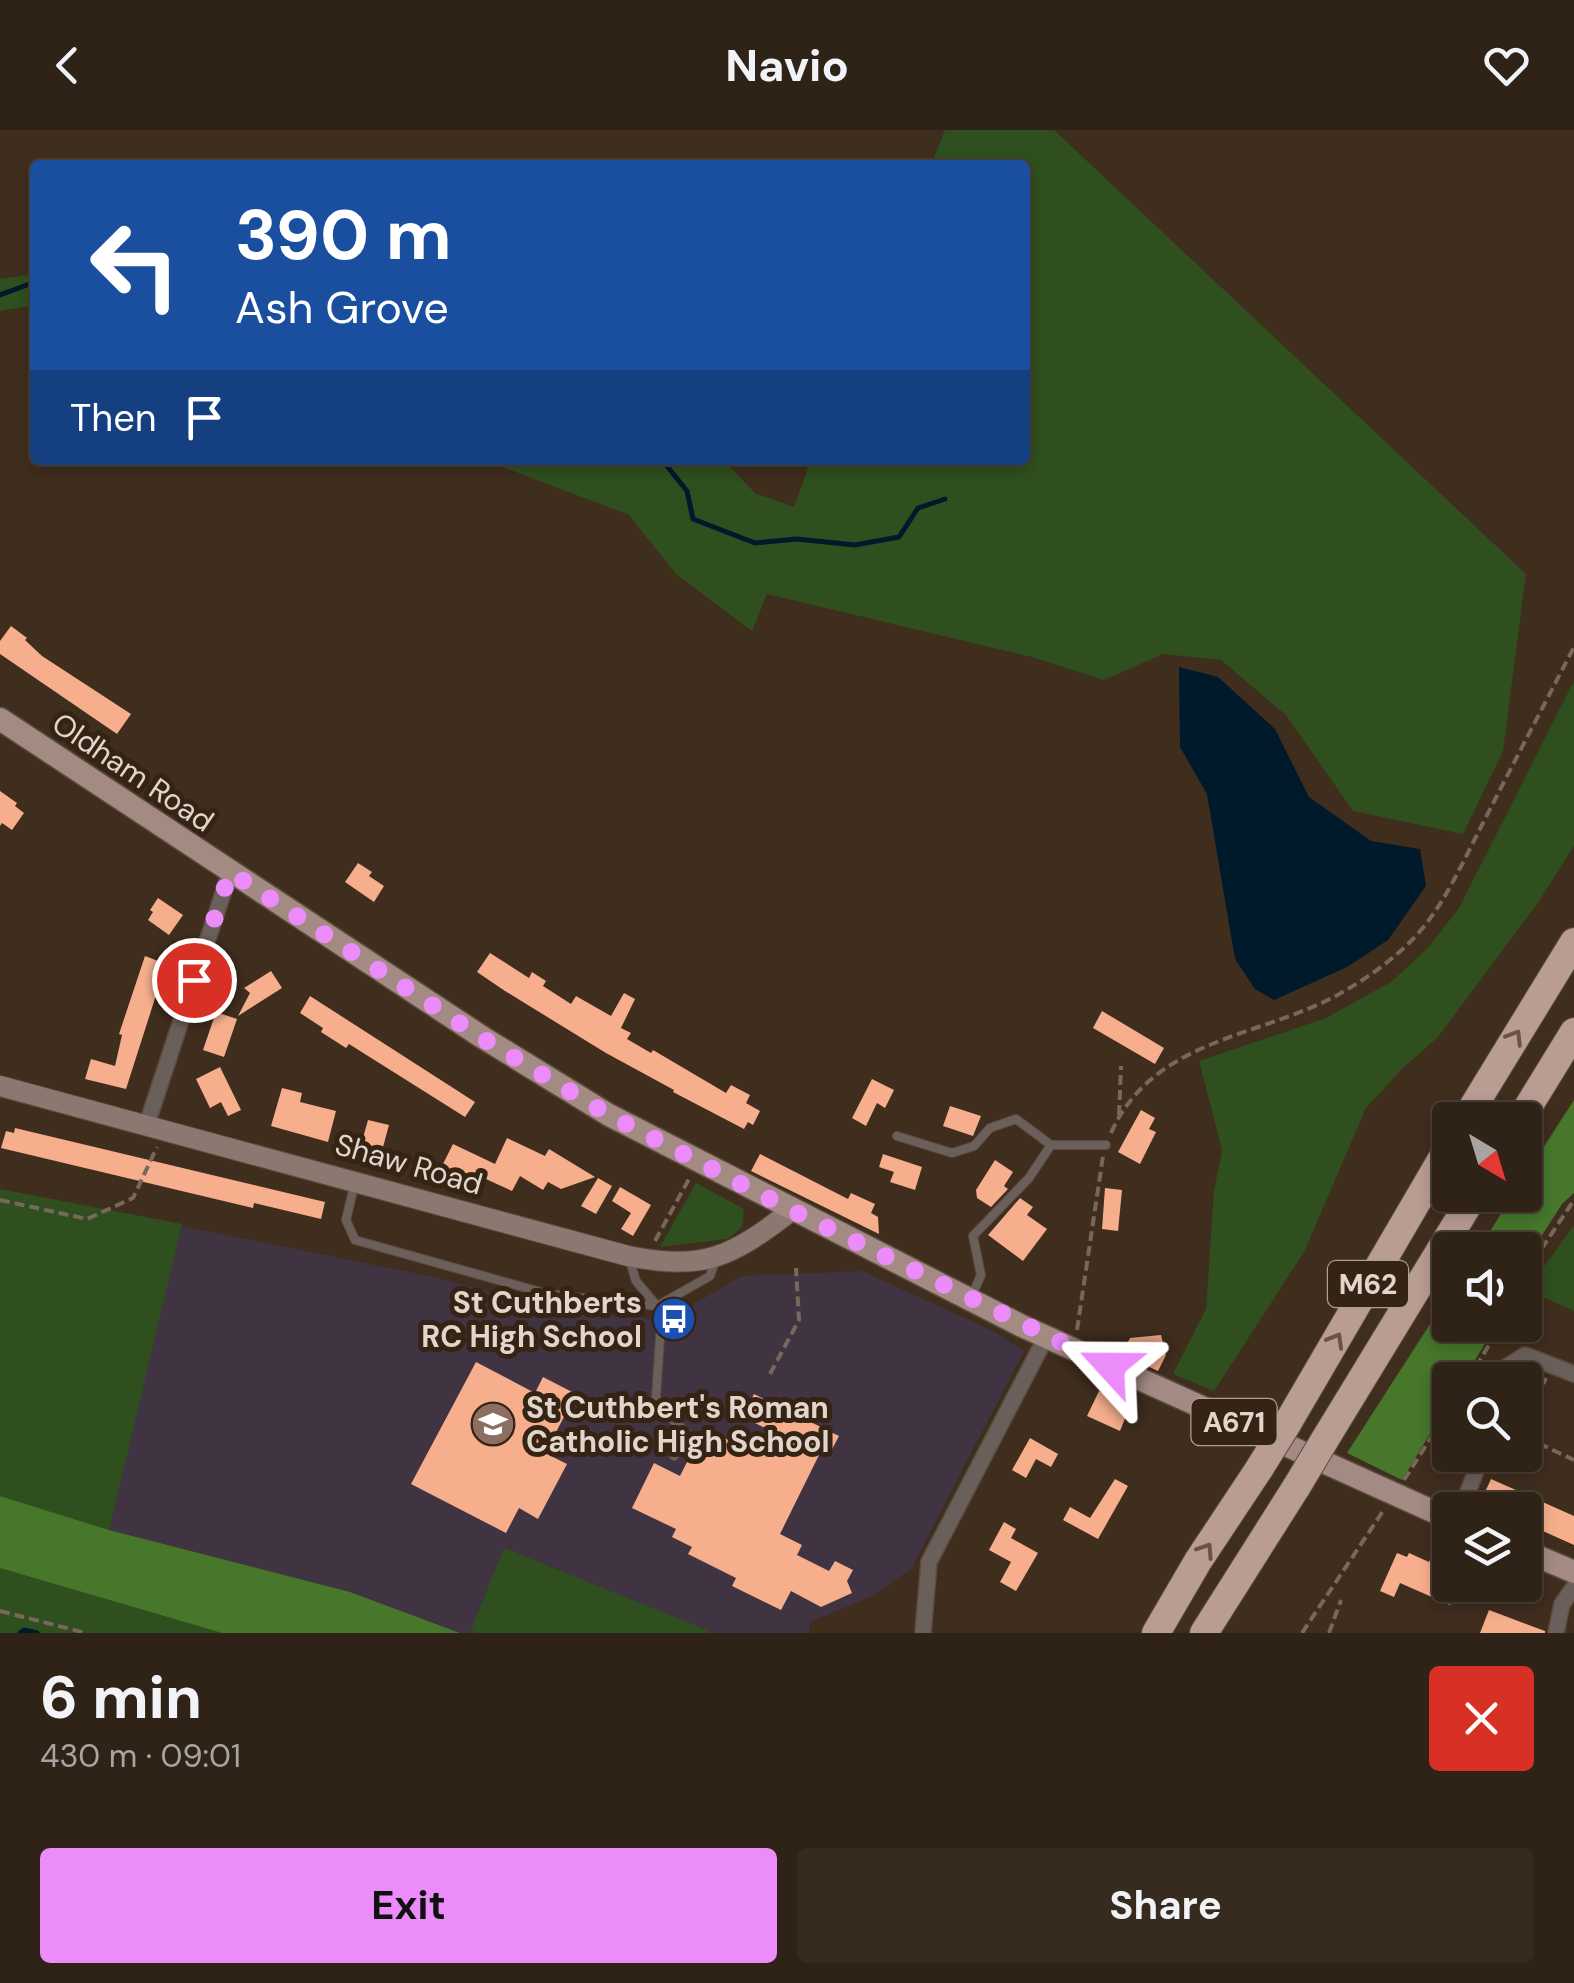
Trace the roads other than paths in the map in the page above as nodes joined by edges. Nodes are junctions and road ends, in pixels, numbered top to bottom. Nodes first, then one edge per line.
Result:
1 (0, 719) edge
2 (230, 872) junction
3 (1574, 942) edge
4 (1574, 1032) edge
5 (0, 1086) edge
6 (1476, 1102) edge
7 (1531, 1102) edge
8 (155, 1126) junction
9 (897, 1136) dead end
10 (1106, 1144) road end
11 (1051, 1145) junction
12 (1432, 1175) edge
13 (355, 1180) junction
14 (791, 1210) junction
15 (1464, 1212) edge
16 (636, 1258) junction
17 (716, 1258) junction
18 (971, 1300) junction
19 (657, 1306) junction
20 (1046, 1337) junction
21 (1514, 1362) edge
22 (1574, 1374) edge
23 (674, 1456) dead end
24 (1432, 1512) edge
25 (1542, 1558) edge
26 (1574, 1572) edge
27 (1574, 1587) edge
28 (923, 1633) edge
29 (1156, 1633) edge
30 (1204, 1633) edge
31 (1556, 1633) edge

1 - 2 main road, Oldham Road / A671
2 - 8 street
2 - 14 main road, Oldham Road / A671
6 -> 3 highway
4 - 7 highway
5 - 8 street, Shaw Road
8 - 13 street, Shaw Road
9 - 11 lane
10 - 11 lane
11 - 18 lane
29 -> 12 highway, M62, bridge
13 - 16 street, Shaw Road
13 - 19 lane
14 - 17 street, Shaw Road
14 - 18 main road, Oldham Road / A671
15 - 30 highway, M62, bridge
16 - 17 street, Shaw Road
16 - 19 lane
17 - 19 lane
18 - 20 main road, Oldham Road / A671
19 - 23 lane
20 - 24 main road, Oldham Road / A671
20 - 28 street
21 - 22 street
25 - 26 main road
27 - 31 street

